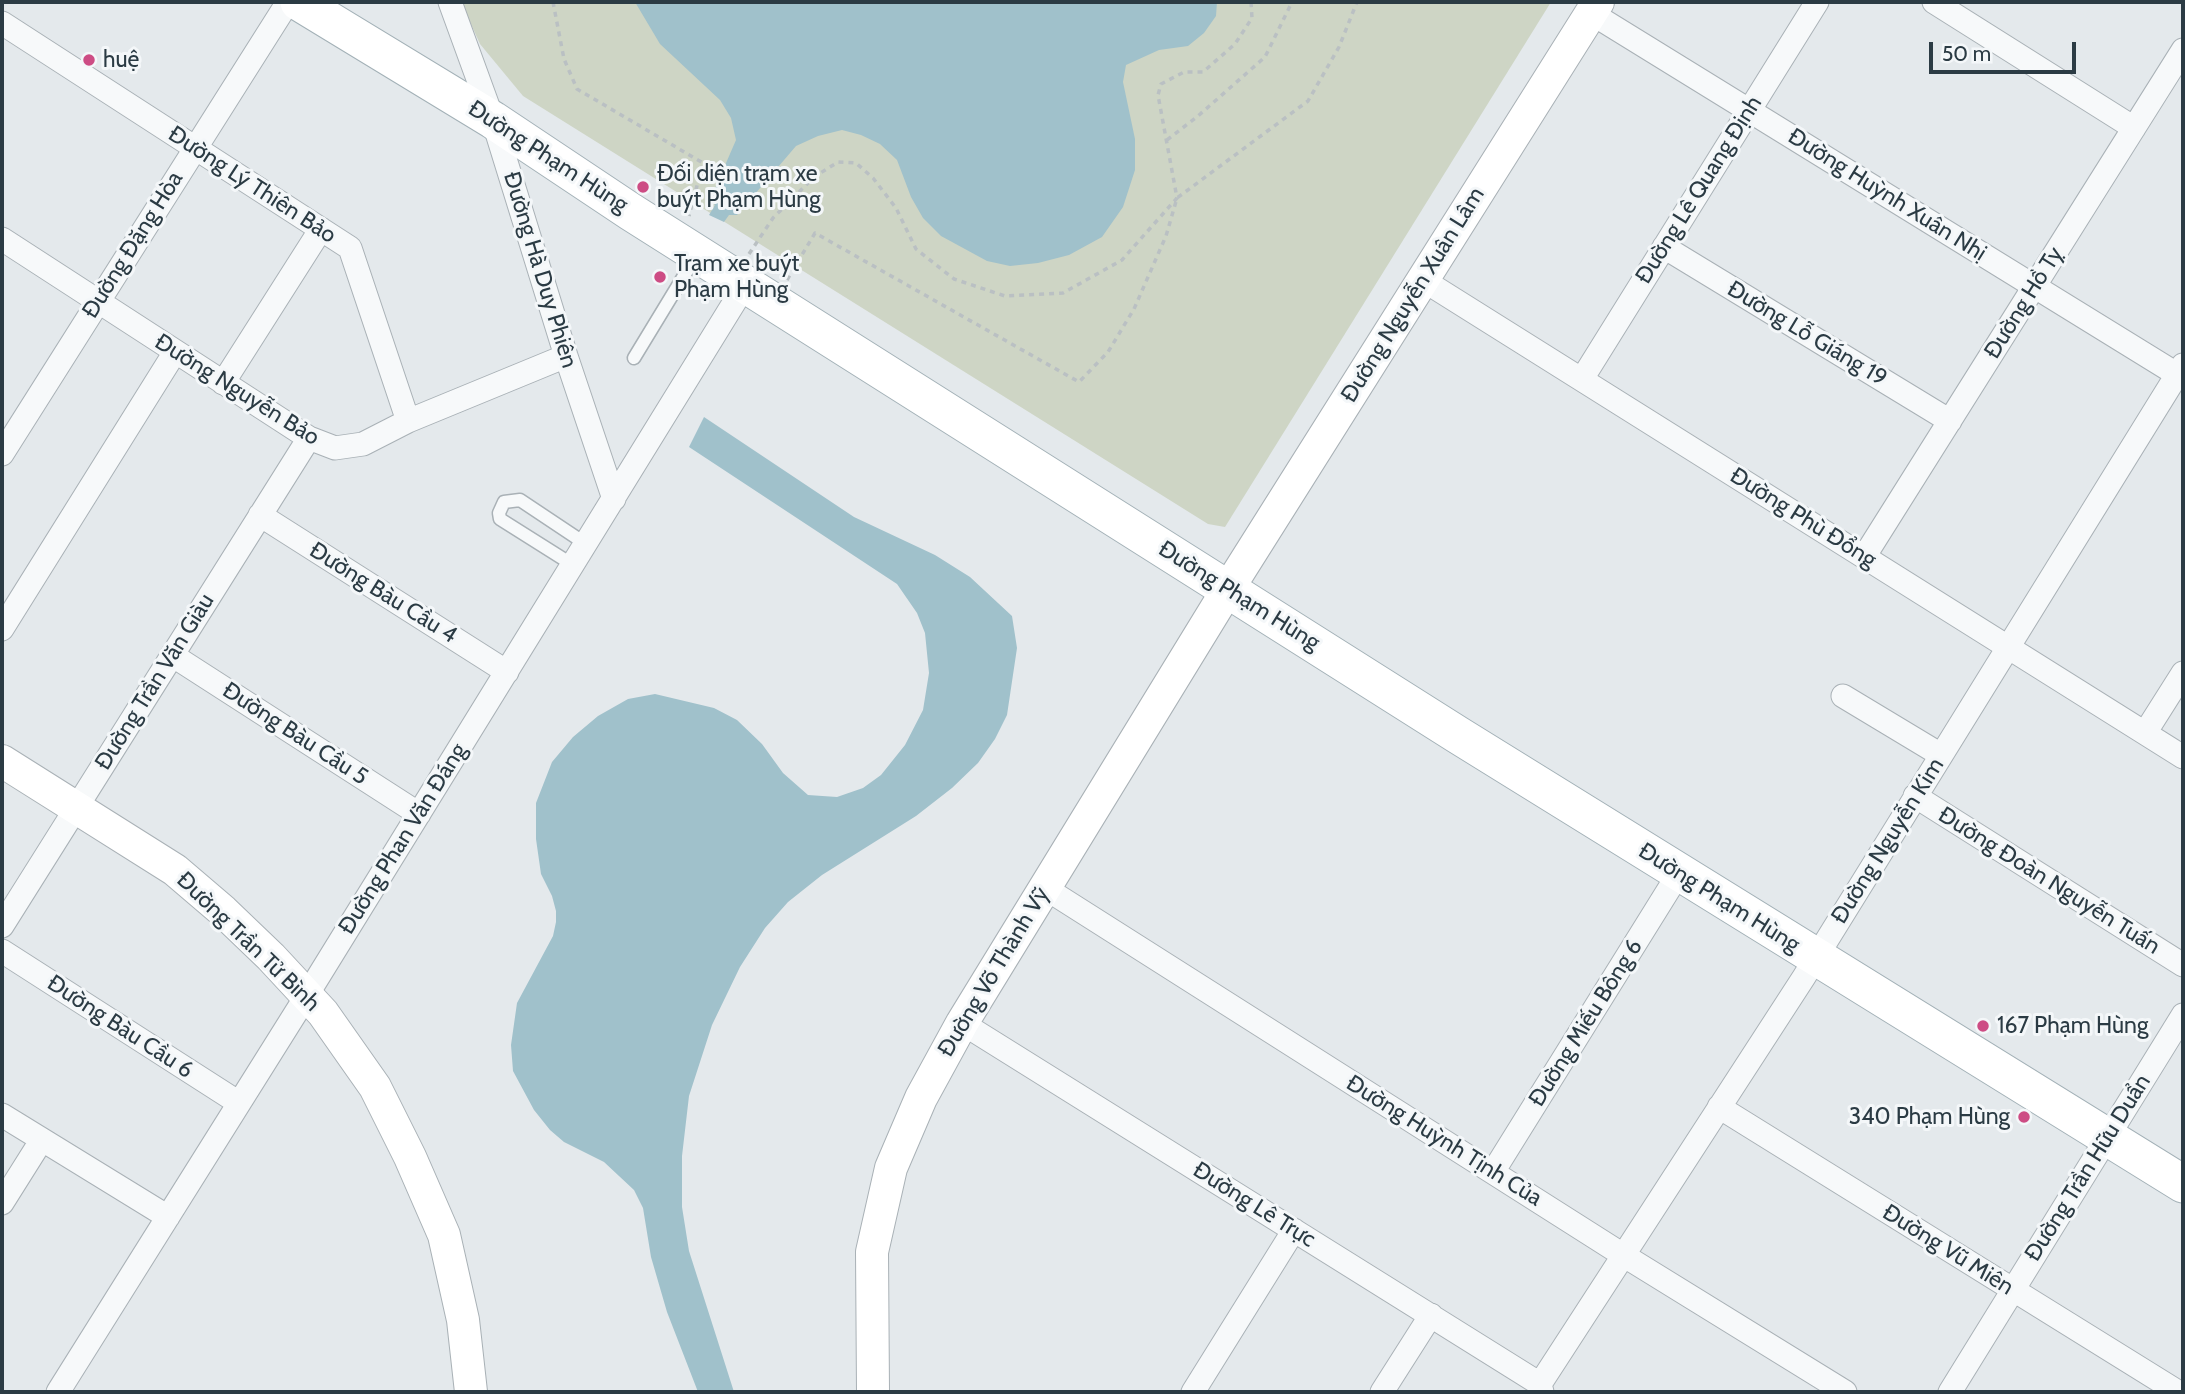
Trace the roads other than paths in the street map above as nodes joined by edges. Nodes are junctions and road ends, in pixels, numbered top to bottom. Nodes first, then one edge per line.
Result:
1 (288, 2) edge
2 (299, 2) edge
3 (450, 2) edge
4 (1817, 2) edge
5 (1934, 2) edge
6 (1595, 8) edge
7 (2, 23) edge
8 (2183, 50) edge
9 (1749, 109) junction
10 (493, 120) junction
11 (2134, 128) junction
12 (195, 148) junction
13 (321, 229) junction
14 (2, 239) edge
15 (1664, 247) junction
16 (688, 248) junction
17 (1423, 280) junction
18 (755, 281) junction
19 (2034, 286) junction
20 (98, 302) junction
21 (175, 352) junction
22 (566, 356) junction
23 (634, 358) dead end
24 (2181, 372) edge
25 (1581, 379) junction
26 (223, 383) junction
27 (408, 421) junction
28 (1950, 421) junction
29 (309, 438) junction
30 (2, 454) edge
31 (614, 499) junction
32 (260, 515) junction
33 (586, 544) junction
34 (1864, 557) junction
35 (573, 565) junction
36 (1228, 589) junction
37 (2, 629) edge
38 (2008, 647) junction
39 (172, 655) junction
40 (507, 672) junction
41 (2183, 673) edge
42 (1843, 696) dead end
43 (2145, 733) junction
44 (1941, 755) junction
45 (2183, 757) edge
46 (2, 761) edge
47 (1915, 796) junction
48 (77, 806) junction
49 (419, 814) junction
50 (1679, 873) junction
51 (1045, 888) junction
52 (2, 926) edge
53 (2, 951) edge
54 (1815, 958) junction
55 (2183, 965) edge
56 (307, 995) junction
57 (2183, 1015) edge
58 (962, 1023) junction
59 (239, 1103) junction
60 (1719, 1107) junction
61 (2, 1115) edge
62 (2108, 1137) junction
63 (41, 1141) junction
64 (1493, 1172) junction
65 (2183, 1184) edge
66 (2, 1203) edge
67 (168, 1217) junction
68 (1294, 1230) junction
69 (1623, 1255) junction
70 (2012, 1289) junction
71 (1431, 1315) junction
72 (1541, 1388) edge
73 (58, 1392) edge
74 (471, 1392) edge
75 (873, 1392) edge
76 (1193, 1392) edge
77 (1382, 1392) edge
78 (1845, 1392) edge
79 (1950, 1392) edge
80 (2178, 1392) edge

1 - 12 street, Đường Đặng Hòa
2 - 10 main road, Đường Phạm Hùng
3 - 10 street, Đường Hà Duy Phiên
4 - 9 street, Đường Lê Quang Định
5 - 11 street
6 - 9 street, Đường Huỳnh Xuân Nhị
6 - 17 street, Đường Nguyễn Xuân Lâm
7 - 12 street, Đường Lý Thiên Bảo
8 - 11 street, Đường Hồ Tỵ
9 - 15 street, Đường Lê Quang Định
9 - 19 street, Đường Huỳnh Xuân Nhị
10 - 16 main road, Đường Phạm Hùng
10 - 22 street, Đường Hà Duy Phiên
11 - 19 street, Đường Hồ Tỵ
12 - 13 street, Đường Lý Thiên Bảo
12 - 20 street, Đường Đặng Hòa
13 - 26 street
13 - 27 street, Đường Lý Thiên Bảo
14 - 20 street, Đường Nguyễn Bảo
15 - 25 street, Đường Lê Quang Định
15 - 28 street, Đường Lỗ Giáng 19
16 - 18 main road, Đường Phạm Hùng
16 - 23 lane
17 - 25 street, Đường Phù Đổng
17 - 36 street, Đường Nguyễn Xuân Lâm
18 - 31 street, Đường Phan Văn Đáng
18 - 36 main road, Đường Phạm Hùng
19 - 24 street, Đường Huỳnh Xuân Nhị
19 - 28 street, Đường Hồ Tỵ
20 - 21 street, Đường Nguyễn Bảo
20 - 30 street, Đường Đặng Hòa
21 - 26 street, Đường Nguyễn Bảo
21 - 37 street
22 - 27 street, Đường Nguyễn Bảo
22 - 31 street, Đường Hà Duy Phiên
24 - 38 street, Đường Nguyễn Kim
25 - 34 street, Đường Phù Đổng
26 - 29 street, Đường Nguyễn Bảo
27 - 29 street, Đường Nguyễn Bảo
28 - 34 street, Đường Hồ Tỵ
29 - 32 street, Đường Trần Văn Giàu
31 - 33 street, Đường Phan Văn Đáng
32 - 39 street, Đường Trần Văn Giàu
32 - 40 street, Đường Bàu Cầu 4
33 - 35 street, Đường Phan Văn Đáng
33 - 35 lane
34 - 38 street, Đường Phù Đổng
35 - 40 street, Đường Phan Văn Đáng
36 - 50 main road, Đường Phạm Hùng
36 - 51 street, Đường Võ Thành Vỹ
38 - 43 street, Đường Phù Đổng
38 - 44 street, Đường Nguyễn Kim
39 - 48 street, Đường Trần Văn Giàu
39 - 49 street, Đường Bàu Cầu 5
40 - 49 street, Đường Phan Văn Đáng
41 - 43 street
42 - 44 street
43 - 45 street, Đường Phù Đổng
44 - 47 street, Đường Nguyễn Kim
46 - 48 street, Đường Trần Tử Bình
47 - 54 street, Đường Nguyễn Kim
47 - 55 street, Đường Đoàn Nguyễn Tuấn
48 - 52 street, Đường Trần Văn Giàu
48 - 56 street, Đường Trần Tử Bình
49 - 56 street, Đường Phan Văn Đáng
50 - 54 main road, Đường Phạm Hùng
50 - 64 street, Đường Miếu Bông 6
51 - 58 street, Đường Võ Thành Vỹ
51 - 64 street, Đường Huỳnh Tịnh Của
53 - 59 street, Đường Bàu Cầu 6
54 - 60 street, Đường Nguyễn Kim
54 - 62 main road, Đường Phạm Hùng
56 - 59 street, Đường Phan Văn Đáng
56 - 74 street, Đường Trần Tử Bình
57 - 62 street, Đường Trần Hữu Duẩn
58 - 68 street, Đường Lê Trực
58 - 75 street, Đường Võ Thành Vỹ
59 - 67 street, Đường Phan Văn Đáng
60 - 69 street, Đường Nguyễn Kim
60 - 70 street, Đường Vũ Miên
61 - 63 street
62 - 65 main road, Đường Phạm Hùng
62 - 70 street, Đường Trần Hữu Duẩn
63 - 66 street
63 - 67 street
64 - 69 street, Đường Huỳnh Tịnh Của
67 - 73 street, Đường Phan Văn Đáng
68 - 71 street, Đường Lê Trực
68 - 76 street
69 - 72 street, Đường Nguyễn Kim
69 - 78 street, Đường Huỳnh Tịnh Của
70 - 79 street, Đường Trần Hữu Duẩn
70 - 80 street, Đường Vũ Miên
71 - 72 street, Đường Lê Trực
71 - 77 street

